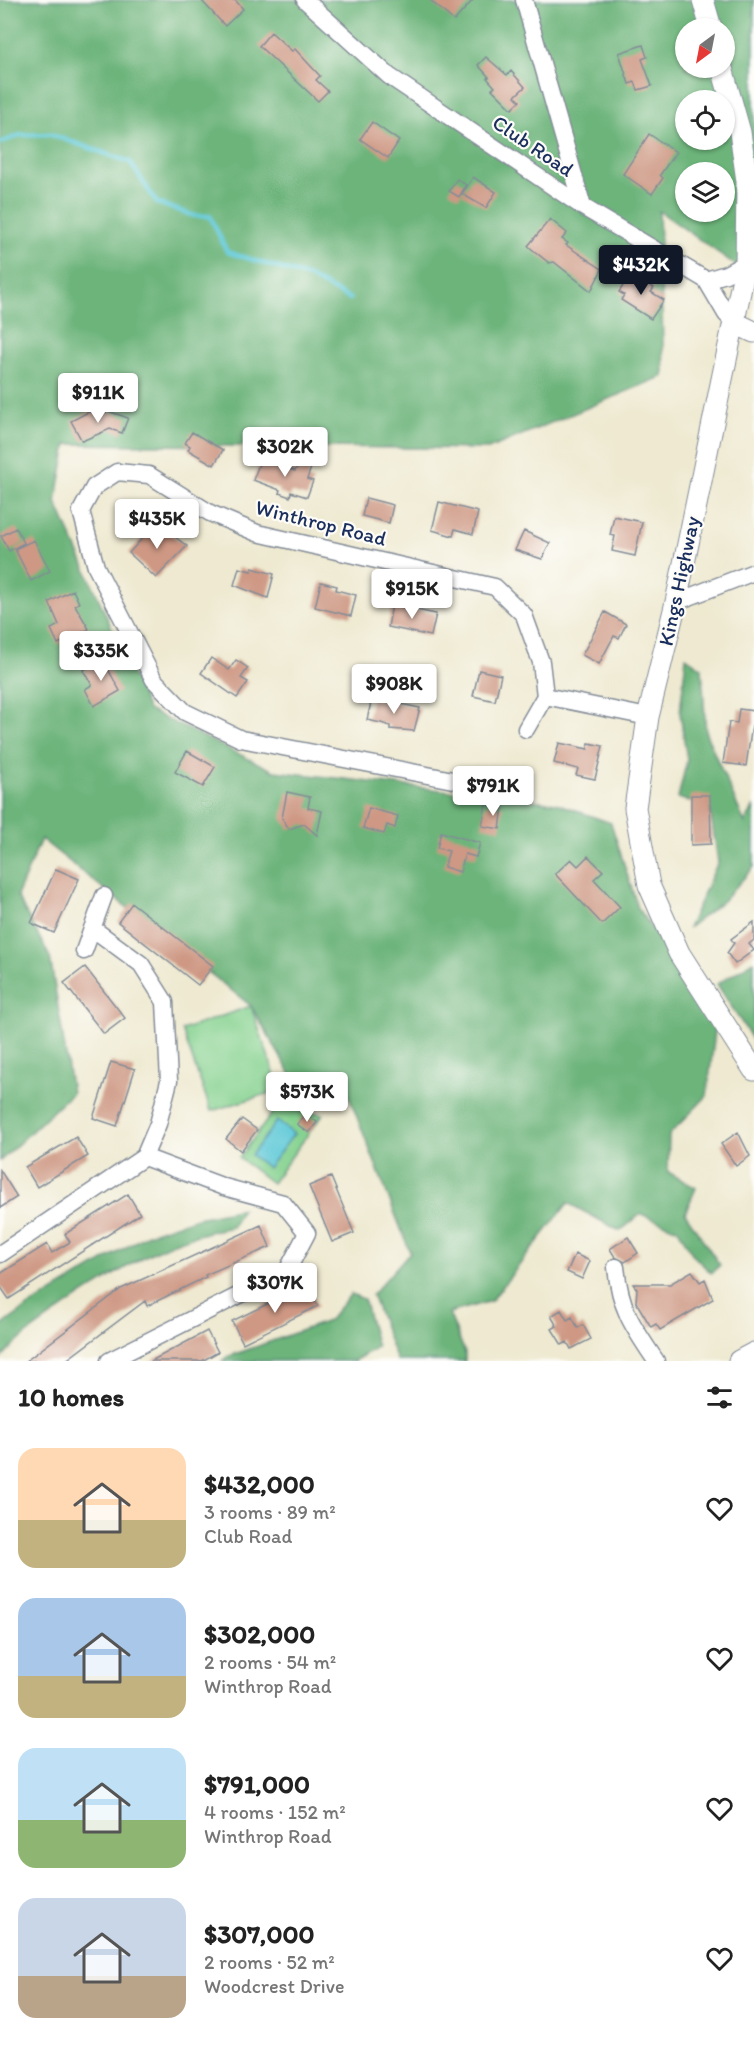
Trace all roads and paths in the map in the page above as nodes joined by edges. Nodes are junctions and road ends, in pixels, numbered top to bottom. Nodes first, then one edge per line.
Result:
1 (305, 0) edge
2 (524, 0) edge
3 (702, 0) edge
4 (708, 18) edge
5 (725, 78) edge
6 (583, 207) junction
7 (746, 263) junction
8 (706, 280) junction
9 (748, 323) edge
10 (754, 572) edge
11 (676, 602) junction
12 (545, 696) junction
13 (648, 717) junction
14 (526, 729) dead end
15 (453, 780) dead end
16 (104, 896) dead end
17 (92, 928) junction
18 (84, 951) dead end
19 (754, 1071) edge
20 (144, 1157) junction
21 (0, 1254) edge
22 (616, 1267) dead end
23 (754, 1353) edge
24 (109, 1361) edge
25 (656, 1361) edge
26 (739, 1361) edge

1 - 6 street, Club Road
2 - 6 street
3 - 4 street
5 - 7 street, Kings Highway
6 - 8 street, Club Road
7 - 8 street
7 - 9 street, Kings Highway
8 - 9 street, Club Road
9 - 11 street, Kings Highway
10 - 11 street
11 - 13 street, Kings Highway
12 - 13 street
12 - 14 street
12 - 15 street, Winthrop Road
13 - 19 street, Kings Highway
16 - 17 street
17 - 18 street
17 - 20 street
20 - 21 street
20 - 24 street
22 - 25 street
23 - 26 street

